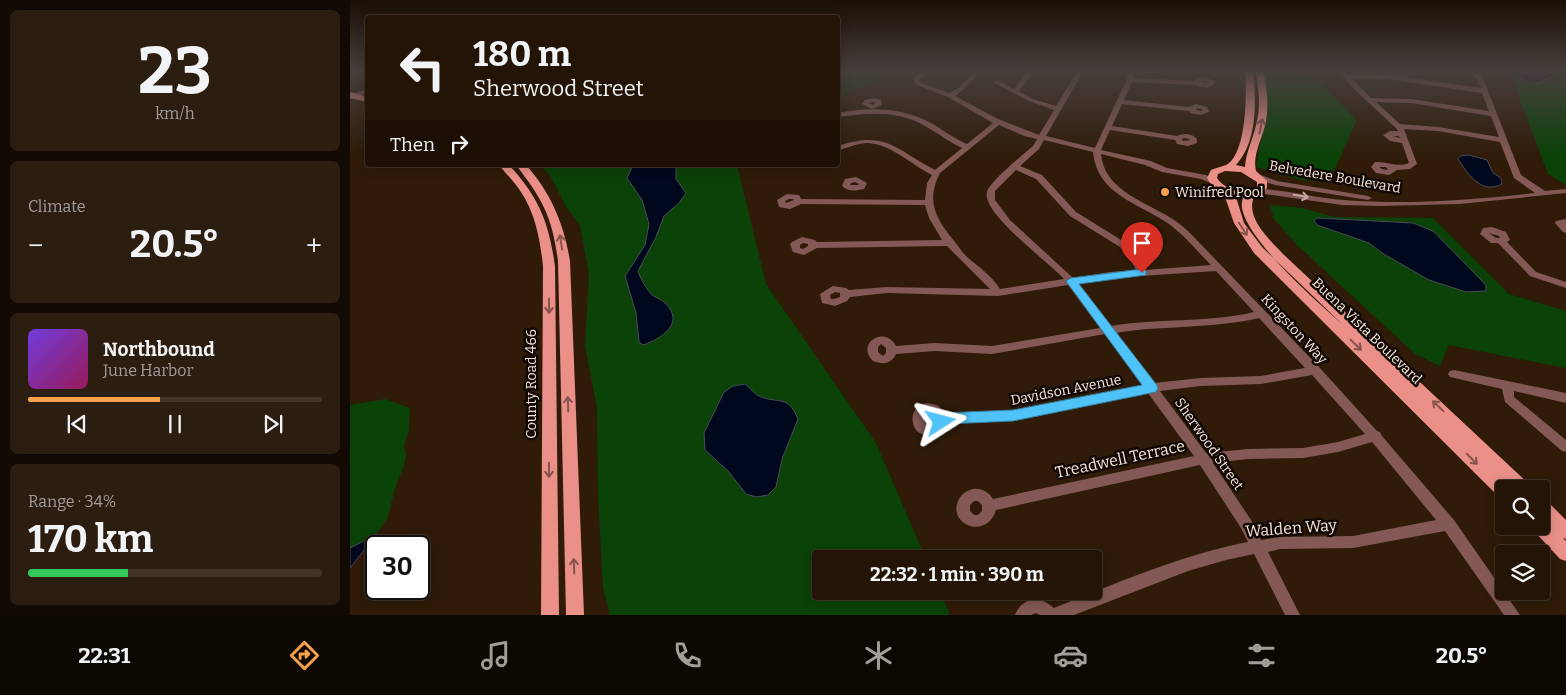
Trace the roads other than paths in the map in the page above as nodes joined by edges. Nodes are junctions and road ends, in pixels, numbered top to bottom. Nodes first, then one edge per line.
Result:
1 (352, 99) edge
2 (955, 99) edge
3 (1032, 99) edge
4 (1064, 99) edge
5 (1121, 99) edge
6 (1252, 99) edge
7 (1263, 99) edge
8 (1488, 99) edge
9 (1370, 100) joint
10 (1119, 102) junction
11 (365, 106) edge
12 (1058, 109) junction
13 (1191, 109) dead end
14 (1493, 114) junction
15 (840, 115) edge
16 (998, 122) junction
17 (1398, 126) junction
18 (1107, 127) junction
19 (1041, 138) junction
20 (1178, 138) dead end
21 (1502, 140) junction
22 (840, 147) edge
23 (967, 147) junction
24 (1097, 151) junction
25 (1015, 166) junction
26 (506, 167) edge
27 (523, 167) edge
28 (1230, 167) junction
29 (1392, 168) dead end
30 (936, 174) junction
31 (1255, 175) junction
32 (1216, 181) junction
33 (853, 189) dead end
34 (1566, 191) edge
35 (1255, 193) junction
36 (1543, 194) junction
37 (799, 201) dead end
38 (850, 202) junction
39 (928, 203) junction
40 (1406, 203) junction
41 (1566, 222) edge
42 (1566, 230) edge
43 (1501, 242) dead end
44 (951, 244) junction
45 (814, 245) dead end
46 (1218, 268) junction
47 (1142, 273) junction
48 (1071, 281) junction
49 (1566, 285) edge
50 (997, 293) junction
51 (846, 294) dead end
52 (1262, 314) junction
53 (1108, 330) junction
54 (894, 350) dead end
55 (1314, 370) junction
56 (1454, 374) dead end
57 (1507, 386) junction
58 (1152, 388) junction
59 (1566, 398) edge
60 (941, 418) dead end
61 (1376, 436) junction
62 (1566, 448) edge
63 (1204, 459) junction
64 (1514, 480) edge
65 (1495, 481) edge
66 (990, 505) dead end
67 (1550, 515) edge
68 (1450, 524) junction
69 (1566, 531) edge
70 (1549, 535) edge
71 (1259, 546) junction
72 (1566, 553) edge
73 (550, 615) edge
74 (575, 615) edge
75 (1022, 615) edge
76 (1050, 615) edge
77 (1055, 615) edge
78 (1293, 615) edge
79 (1513, 615) edge

1 - 11 main road
2 - 16 street
3 - 12 street
4 - 12 street, Sherwood Street
5 - 10 street
6 - 28 main road
31 -> 7 main road, Buena Vista Boulevard
8 - 14 street
9 - 14 street
9 - 17 street
10 - 13 street
10 - 18 street
12 - 19 street, Sherwood Street
14 - 21 street
15 - 23 street
16 - 19 street
16 - 23 street
17 - 21 street
17 - 29 street
18 - 20 street
18 - 24 street
19 - 24 street
19 - 25 street, Sherwood Street
21 - 36 street
22 - 30 street
23 - 30 street
24 - 32 street
24 - 46 street, Kingston Way
25 - 47 street
25 - 48 street, Sherwood Street
26 -> 73 main road, County Road 466
74 -> 27 main road
28 - 31 main road
28 - 32 main road
30 - 39 street
31 - 35 main road, Buena Vista Boulevard
31 - 40 street, Belvedere Boulevard
32 - 35 main road
32 -> 65 main road, Buena Vista Boulevard
33 - 38 street
34 - 36 street, Belvedere Boulevard
35 -> 40 street, Belvedere Boulevard
64 -> 35 main road, Buena Vista Boulevard
36 - 40 street, Belvedere Boulevard
37 - 38 street
38 - 39 street
39 - 44 street
41 - 42 street
43 - 49 street
44 - 45 street
44 - 50 street
46 - 47 street
46 - 52 street, Kingston Way
47 - 48 street
48 - 50 street
48 - 53 street, Sherwood Street
50 - 51 street
52 - 53 street
52 - 55 street, Kingston Way
53 - 54 street
53 - 58 street, Sherwood Street
55 - 58 street, Davidson Avenue
55 - 61 street, Kingston Way
56 - 57 street
57 - 59 street
57 - 62 street
58 - 60 street, Davidson Avenue
58 - 63 street, Sherwood Street
61 - 63 street, Treadwell Terrace
61 - 68 street, Kingston Way
63 - 66 street, Treadwell Terrace
63 - 71 street, Sherwood Street
67 - 69 main road
68 - 71 street, Walden Way
68 - 79 street, Kingston Way
70 - 72 main road
71 - 77 street, Walden Way
71 - 78 street, Sherwood Street
75 - 76 street

